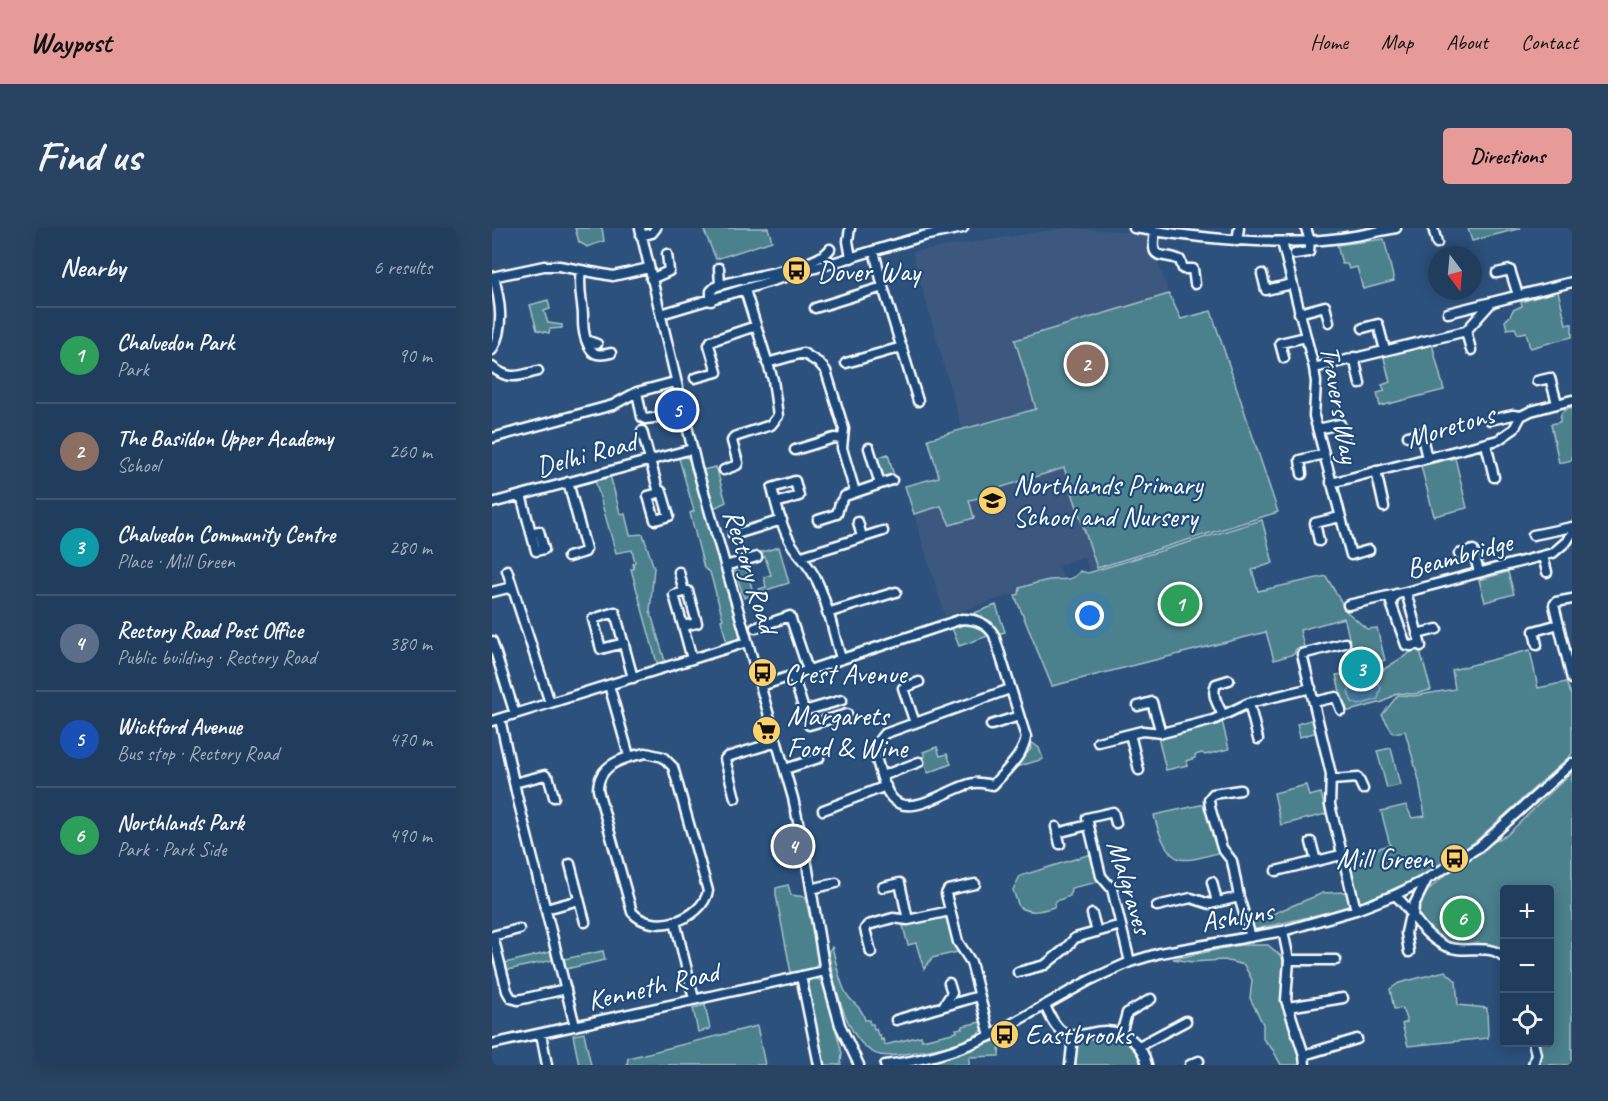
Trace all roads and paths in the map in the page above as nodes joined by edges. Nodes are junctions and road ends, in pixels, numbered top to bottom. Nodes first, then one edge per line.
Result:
1 (656, 228) edge
2 (850, 228) edge
3 (963, 228) edge
4 (1134, 228) edge
5 (1239, 228) edge
6 (1306, 228) edge
7 (1396, 228) edge
8 (1433, 228) edge
9 (1155, 231) junction
10 (640, 232) edge
11 (1182, 232) edge
12 (1359, 232) edge
13 (1237, 241) junction
14 (1310, 241) junction
15 (1282, 242) junction
16 (1437, 243) dead end
17 (830, 249) dead end
18 (874, 251) junction
19 (667, 254) dead end
20 (1295, 254) dead end
21 (851, 258) junction
22 (649, 268) junction
23 (719, 268) dead end
24 (581, 270) junction
25 (1497, 273) dead end
26 (1262, 274) dead end
27 (493, 277) edge
28 (651, 279) junction
29 (1572, 282) edge
30 (1195, 284) dead end
31 (1292, 284) junction
32 (720, 285) junction
33 (883, 287) junction
34 (745, 290) junction
35 (1518, 295) junction
36 (711, 301) junction
37 (1492, 302) junction
38 (815, 308) dead end
39 (1299, 313) junction
40 (1448, 313) dead end
41 (661, 314) junction
42 (1329, 322) dead end
43 (756, 326) junction
44 (1363, 328) dead end
45 (1466, 331) junction
46 (1306, 337) junction
47 (586, 340) junction
48 (597, 344) dead end
49 (902, 347) junction
50 (492, 350) edge
51 (1385, 350) junction
52 (1471, 350) dead end
53 (611, 354) dead end
54 (1354, 357) junction
55 (1284, 358) dead end
56 (767, 363) junction
57 (846, 363) dead end
58 (492, 367) edge
59 (728, 368) dead end
60 (1314, 368) junction
61 (538, 371) dead end
62 (717, 372) junction
63 (695, 378) dead end
64 (1537, 381) dead end
65 (675, 382) junction
66 (1359, 384) dead end
67 (637, 392) junction
68 (1572, 400) edge
69 (918, 401) dead end
70 (1557, 404) junction
71 (1521, 416) junction
72 (654, 417) dead end
73 (1490, 420) dead end
74 (1318, 429) junction
75 (642, 431) dead end
76 (1408, 436) dead end
77 (1344, 437) dead end
78 (492, 438) edge
79 (843, 439) junction
80 (1486, 444) junction
81 (869, 448) dead end
82 (692, 449) junction
83 (795, 450) dead end
84 (1324, 454) junction
85 (1427, 458) junction
86 (651, 460) junction
87 (724, 470) dead end
88 (1376, 471) junction
89 (1302, 474) dead end
90 (1494, 477) dead end
91 (892, 480) dead end
92 (568, 482) junction
93 (1331, 483) junction
94 (880, 484) junction
95 (662, 492) dead end
96 (855, 492) junction
97 (521, 495) junction
98 (492, 502) edge
99 (776, 503) dead end
100 (1384, 507) dead end
101 (1340, 518) junction
102 (782, 520) junction
103 (818, 520) dead end
104 (858, 522) dead end
105 (1572, 526) edge
106 (883, 531) dead end
107 (531, 533) dead end
108 (1572, 533) edge
109 (732, 535) dead end
110 (1533, 535) dead end
111 (862, 537) junction
112 (1319, 541) dead end
113 (1369, 550) dead end
114 (1459, 554) dead end
115 (802, 556) junction
116 (1543, 556) junction
117 (568, 557) dead end
118 (757, 557) dead end
119 (725, 566) junction
120 (507, 570) dead end
121 (679, 572) dead end
122 (1479, 572) junction
123 (1547, 572) dead end
124 (492, 591) edge
125 (514, 592) junction
126 (684, 592) junction
127 (896, 592) dead end
128 (1401, 593) junction
129 (1572, 599) edge
130 (1348, 605) dead end
131 (827, 614) junction
132 (1558, 624) junction
133 (683, 626) junction
134 (755, 628) dead end
135 (1437, 629) dead end
136 (1417, 634) junction
137 (492, 641) edge
138 (747, 642) junction
139 (624, 643) junction
140 (1345, 643) dead end
141 (1537, 645) dead end
142 (841, 658) junction
143 (692, 659) junction
144 (808, 670) junction
145 (793, 676) junction
146 (1572, 676) edge
147 (633, 678) junction
148 (1230, 680) dead end
149 (919, 682) dead end
150 (609, 685) junction
151 (761, 686) junction
152 (1311, 688) junction
153 (1010, 689) junction
154 (842, 700) dead end
155 (1314, 702) junction
156 (550, 703) junction
157 (1249, 703) junction
158 (1138, 706) dead end
159 (1341, 710) dead end
160 (804, 711) junction
161 (515, 714) junction
162 (847, 714) dead end
163 (1222, 715) junction
164 (1019, 716) junction
165 (496, 720) edge
166 (915, 723) junction
167 (991, 725) dead end
168 (1161, 733) junction
169 (1130, 734) junction
170 (1258, 740) dead end
171 (777, 742) junction
172 (1098, 742) dead end
173 (629, 756) junction
174 (819, 758) dead end
175 (919, 762) dead end
176 (1572, 763) edge
177 (785, 769) junction
178 (1139, 770) dead end
179 (882, 776) junction
180 (1331, 780) junction
181 (514, 783) junction
182 (886, 786) junction
183 (1363, 789) dead end
184 (1240, 790) dead end
185 (554, 797) dead end
186 (735, 798) dead end
187 (823, 810) dead end
188 (1116, 823) dead end
189 (1088, 825) junction
190 (1311, 842) dead end
191 (1059, 844) dead end
192 (1341, 855) junction
193 (1316, 861) junction
194 (570, 864) dead end
195 (1276, 871) dead end
196 (1427, 879) junction
197 (1212, 882) dead end
198 (836, 883) dead end
199 (975, 884) dead end
200 (884, 887) dead end
201 (811, 889) junction
202 (1395, 895) junction
203 (1239, 897) junction
204 (579, 900) junction
205 (1217, 902) junction
206 (1157, 906) dead end
207 (546, 909) junction
208 (1356, 910) junction
209 (950, 911) junction
210 (1092, 914) dead end
211 (1413, 916) junction
212 (908, 920) junction
213 (675, 921) junction
214 (585, 922) dead end
215 (1121, 925) junction
216 (519, 929) dead end
217 (1283, 931) junction
218 (1097, 932) junction
219 (492, 936) edge
220 (1251, 937) junction
221 (871, 952) dead end
222 (1409, 952) dead end
223 (1500, 954) edge
224 (1289, 960) junction
225 (1336, 960) dead end
226 (1130, 962) junction
227 (825, 971) junction
228 (1018, 972) dead end
229 (801, 976) junction
230 (949, 983) dead end
231 (566, 989) junction
232 (979, 996) junction
233 (1343, 998) dead end
234 (694, 999) junction
235 (1151, 999) dead end
236 (944, 1005) junction
237 (1045, 1006) junction
238 (1288, 1007) junction
239 (896, 1020) dead end
240 (1186, 1021) dead end
241 (575, 1026) junction
242 (541, 1034) junction
243 (1121, 1034) junction
244 (990, 1036) junction
245 (1073, 1036) junction
246 (1357, 1039) dead end
247 (492, 1044) edge
248 (1139, 1046) junction
249 (1534, 1047) edge
250 (1304, 1055) junction
251 (548, 1065) edge
252 (819, 1065) edge
253 (859, 1065) edge
254 (885, 1065) edge
255 (1070, 1065) edge
256 (1148, 1065) edge
257 (1305, 1065) edge
258 (1533, 1065) edge

1 - 10 street
2 - 21 street
3 - 18 street
4 - 9 street
5 - 13 street
6 - 14 street
7 - 12 street
8 - 16 street
9 - 11 street
9 - 30 street
10 - 22 street, Rectory Road
11 - 13 street
12 - 14 street
13 - 15 street
14 - 15 street
14 - 20 street
15 - 31 street, Travers Way
17 - 32 street
18 - 21 street
18 - 33 street
19 - 28 street
21 - 34 street
22 - 24 street
22 - 28 street, Rectory Road
23 - 32 street
24 - 27 street
24 - 47 street
25 - 35 street
26 - 31 street
27 - 50 street
28 - 41 street, Rectory Road
29 - 35 street
31 - 39 street, Travers Way
32 - 36 street
33 - 38 street
33 - 49 street
34 - 36 street
34 - 43 street
35 - 37 street
36 - 41 street
37 - 40 street
37 - 45 street
39 - 42 street
39 - 46 street, Travers Way
41 - 65 street, Rectory Road
43 - 56 street
43 - 62 street
44 - 51 street
45 - 51 street
45 - 52 street
46 - 55 street
46 - 60 street, Travers Way
47 - 48 street
47 - 53 street
49 - 57 street
49 - 69 street
51 - 54 street
54 - 60 street
54 - 66 street
56 - 79 street
56 - 87 street
58 - 61 street
59 - 62 street
60 - 74 street, Travers Way
62 - 63 street
64 - 70 street
65 - 67 street
65 - 82 street, Rectory Road
67 - 72 street
67 - 78 street
68 - 70 street, Moretons
70 - 71 street, Moretons
71 - 73 street
71 - 80 street, Moretons
74 - 77 street
74 - 84 street, Travers Way
75 - 86 street
76 - 85 street
79 - 83 street
79 - 96 street
80 - 85 street, Moretons
80 - 90 street
81 - 94 street
82 - 86 street, Delhi Road
82 - 119 street, Rectory Road
84 - 89 street
84 - 93 street, Travers Way
85 - 88 street, Moretons
86 - 92 street, Delhi Road
86 - 95 street
88 - 93 street, Moretons
88 - 100 street
91 - 94 street
92 - 97 street, Delhi Road
92 - 117 street
93 - 101 street, Travers Way
94 - 96 street
96 - 103 street
97 - 98 street, Delhi Road
97 - 107 street
99 - 102 street
101 - 112 street
101 - 113 street, Travers Way
102 - 109 street
102 - 115 street
104 - 111 street
105 - 110 street
106 - 111 street
108 - 116 street, Beambridge
111 - 115 street
114 - 122 street
115 - 131 street
116 - 122 street, Beambridge
116 - 123 street
118 - 119 street
119 - 138 street, Rectory Road
120 - 125 street
121 - 126 street
122 - 128 street, Beambridge
124 - 125 street
125 - 156 street
126 - 133 street
126 - 133 street
127 - 131 street
128 - 130 street, Beambridge
128 - 136 street
128 - 136 street
129 - 132 street
131 - 142 street
132 - 141 street
132 - 146 street
133 - 143 street
134 - 144 street
135 - 136 street
137 - 161 street
138 - 143 street
138 - 151 street, Rectory Road
139 - 139 street
139 - 147 street
140 - 152 street
142 - 144 street
142 - 153 street
143 - 147 street
144 - 145 street
145 - 151 street
145 - 160 street
147 - 150 street
148 - 163 street
149 - 166 street
150 - 156 street
150 - 173 street
151 - 171 street, Rectory Road
152 - 155 street
152 - 157 street
153 - 164 street
153 - 166 street
154 - 160 street
155 - 159 street
155 - 180 street
156 - 161 street
157 - 163 street
157 - 170 street
158 - 168 street
160 - 162 street
161 - 165 street
163 - 168 street
164 - 167 street
164 - 182 street
165 - 181 street
166 - 179 street
168 - 169 street
169 - 172 street
169 - 178 street
171 - 177 street, Rectory Road
171 - 186 street
173 - 213 street
173 - 213 street
174 - 177 street
175 - 179 street
176 - 196 street, Ashlyns
177 - 201 street, Rectory Road
179 - 182 street
180 - 183 street
180 - 192 street
181 - 185 street
181 - 207 street
182 - 187 street
184 - 203 street
188 - 189 street
189 - 191 street
189 - 215 street, Malgraves
190 - 193 street
192 - 193 street
192 - 208 street
193 - 195 street
194 - 204 street
196 - 202 street, Ashlyns
196 - 211 street
197 - 205 street
198 - 201 street
199 - 209 street
200 - 212 street
201 - 227 street, Rectory Road
202 - 208 street, Ashlyns
202 - 211 street
203 - 205 street
203 - 220 street
204 - 207 street
204 - 214 street
205 - 206 street
207 - 231 street
208 - 217 street, Ashlyns
209 - 212 street
209 - 232 street
210 - 218 street
211 - 222 street
211 - 223 street
212 - 221 street
213 - 234 street
215 - 218 street
215 - 226 street, Malgraves
216 - 219 street
217 - 220 street, Ashlyns
217 - 224 street
218 - 228 street
219 - 231 street
220 - 226 street, Ashlyns
224 - 225 street
224 - 238 street
226 - 237 street, Ashlyns
227 - 229 street, Kenneth Road
227 - 253 street, Rectory Road
229 - 234 street, Kenneth Road
229 - 252 street
230 - 236 street
231 - 241 street
232 - 236 street
232 - 244 street
233 - 238 street
234 - 241 street, Kenneth Road
235 - 243 street
236 - 239 street
237 - 244 street, Ashlyns
237 - 245 street
238 - 250 street
240 - 248 street
241 - 242 street, Kenneth Road
242 - 247 street, Kenneth Road
242 - 251 street
243 - 245 street
243 - 248 street
244 - 254 street, Ashlyns
245 - 255 street
246 - 250 street
248 - 256 street
249 - 258 street
250 - 257 street

